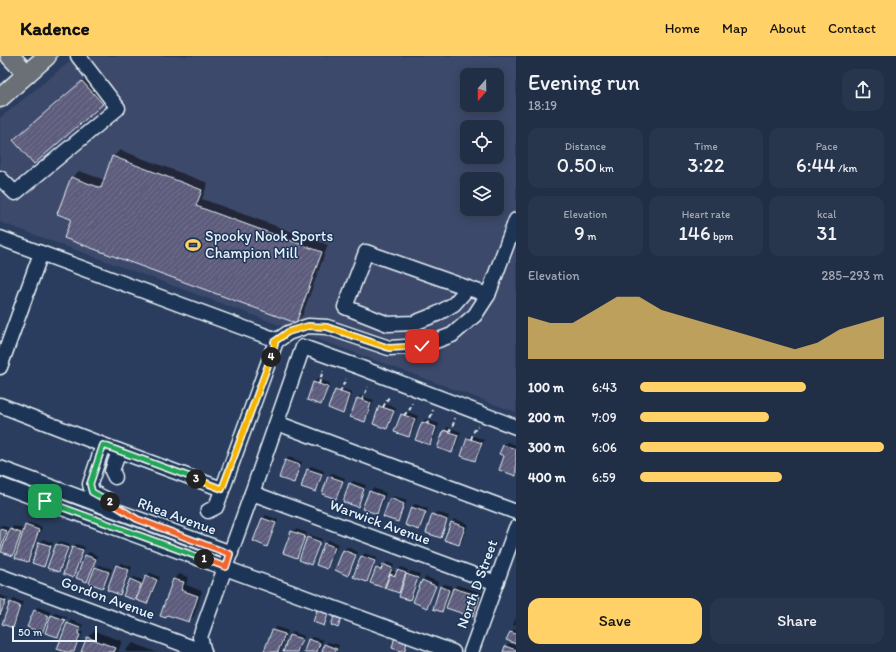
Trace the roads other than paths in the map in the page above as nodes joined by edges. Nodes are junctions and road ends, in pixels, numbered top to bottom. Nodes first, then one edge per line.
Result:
1 (10, 56) edge
2 (47, 56) edge
3 (78, 56) edge
4 (27, 74) junction
5 (0, 98) edge
6 (0, 178) edge
7 (516, 220) edge
8 (0, 238) edge
9 (42, 254) junction
10 (468, 288) junction
11 (488, 295) junction
12 (274, 342) junction
13 (0, 367) edge
14 (0, 405) edge
15 (277, 423) junction
16 (516, 427) edge
17 (103, 445) junction
18 (119, 450) junction
19 (0, 468) edge
20 (115, 477) dead end
21 (0, 485) edge
22 (222, 489) junction
23 (252, 493) junction
24 (208, 511) dead end
25 (516, 512) edge
26 (137, 519) junction
27 (516, 528) edge
28 (230, 554) junction
29 (226, 567) junction
30 (0, 576) edge
31 (496, 582) junction
32 (204, 652) edge
33 (453, 652) edge
34 (471, 652) edge

1 - 4 main road
2 - 4 main road
3 - 6 street
4 - 5 main road
7 - 11 street
8 - 9 street
9 - 12 street
9 - 13 street
10 - 10 street
10 - 11 street
11 - 12 street
12 - 22 street
14 - 17 street
15 - 16 street
15 - 23 street
15 - 25 street
17 - 18 street
17 - 26 street
18 - 20 street
18 - 22 street
19 - 26 street, Rhea Avenue
21 - 29 street
22 - 24 street
23 - 28 street
23 - 31 street, Warwick Avenue
26 - 28 street, Rhea Avenue
27 - 31 street, North D Street
28 - 29 street
29 - 32 street
29 - 33 street
30 - 32 street, Gordon Avenue
31 - 34 street, North D Street

